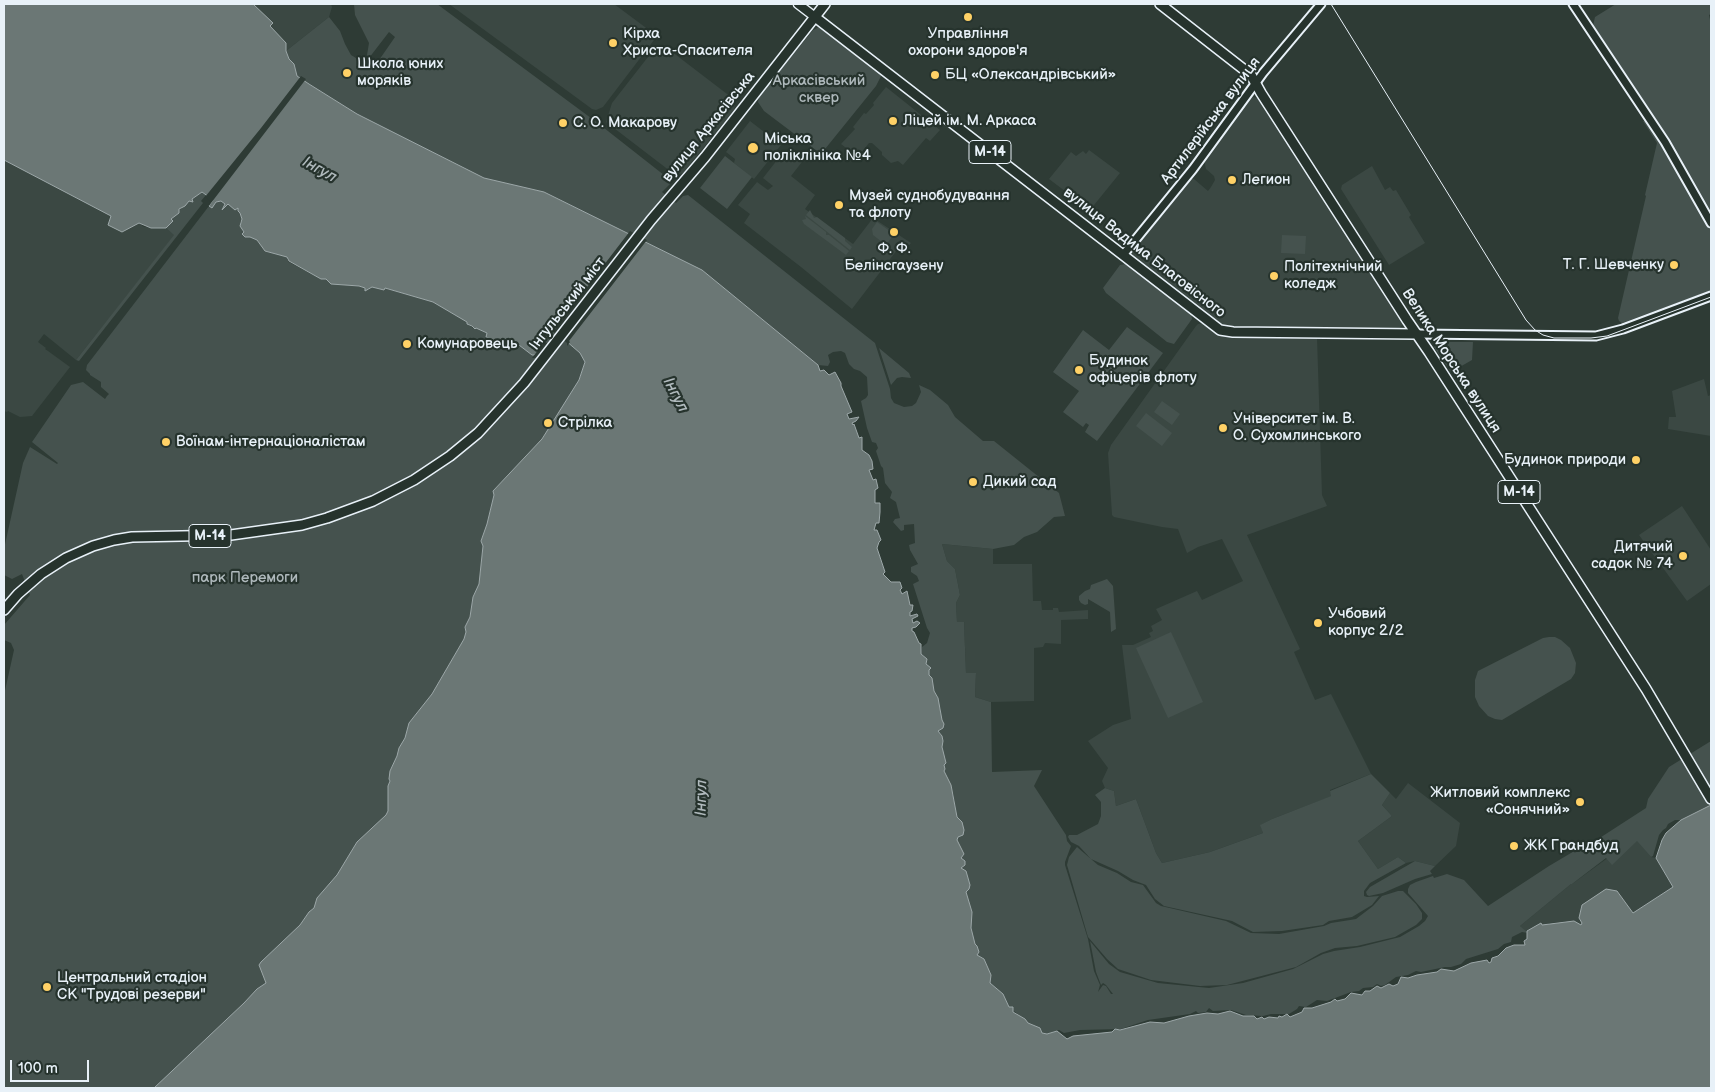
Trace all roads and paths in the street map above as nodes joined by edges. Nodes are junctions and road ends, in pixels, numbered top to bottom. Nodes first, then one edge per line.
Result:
1 (798, 4) edge
2 (825, 4) edge
3 (1160, 4) edge
4 (1321, 4) edge
5 (1573, 4) edge
6 (815, 17) junction
7 (1256, 83) junction
8 (670, 198) joint
9 (1711, 223) edge
10 (1123, 255) junction
11 (1711, 296) edge
12 (1417, 334) junction
13 (4, 610) edge
14 (1711, 799) edge

1 - 6 main road, вулиця Вадима Благовісного
2 - 6 highway, вулиця Аркасівська / М-14
3 - 7 highway, Велика Морська вулиця / М-14
4 - 7 street, Артилерійська вулиця
5 - 9 street
6 - 8 highway, вулиця Аркасівська / М-14
6 - 10 highway, вулиця Вадима Благовісного / М-14
7 - 10 street, Артилерійська вулиця
7 - 12 highway, Велика Морська вулиця / М-14
8 - 13 highway, Інгульський міст / М-14
10 - 12 highway, вулиця Вадима Благовісного / М-14
11 - 12 street, вулиця Вадима Благовісного
12 - 14 highway, Велика Морська вулиця / М-14

